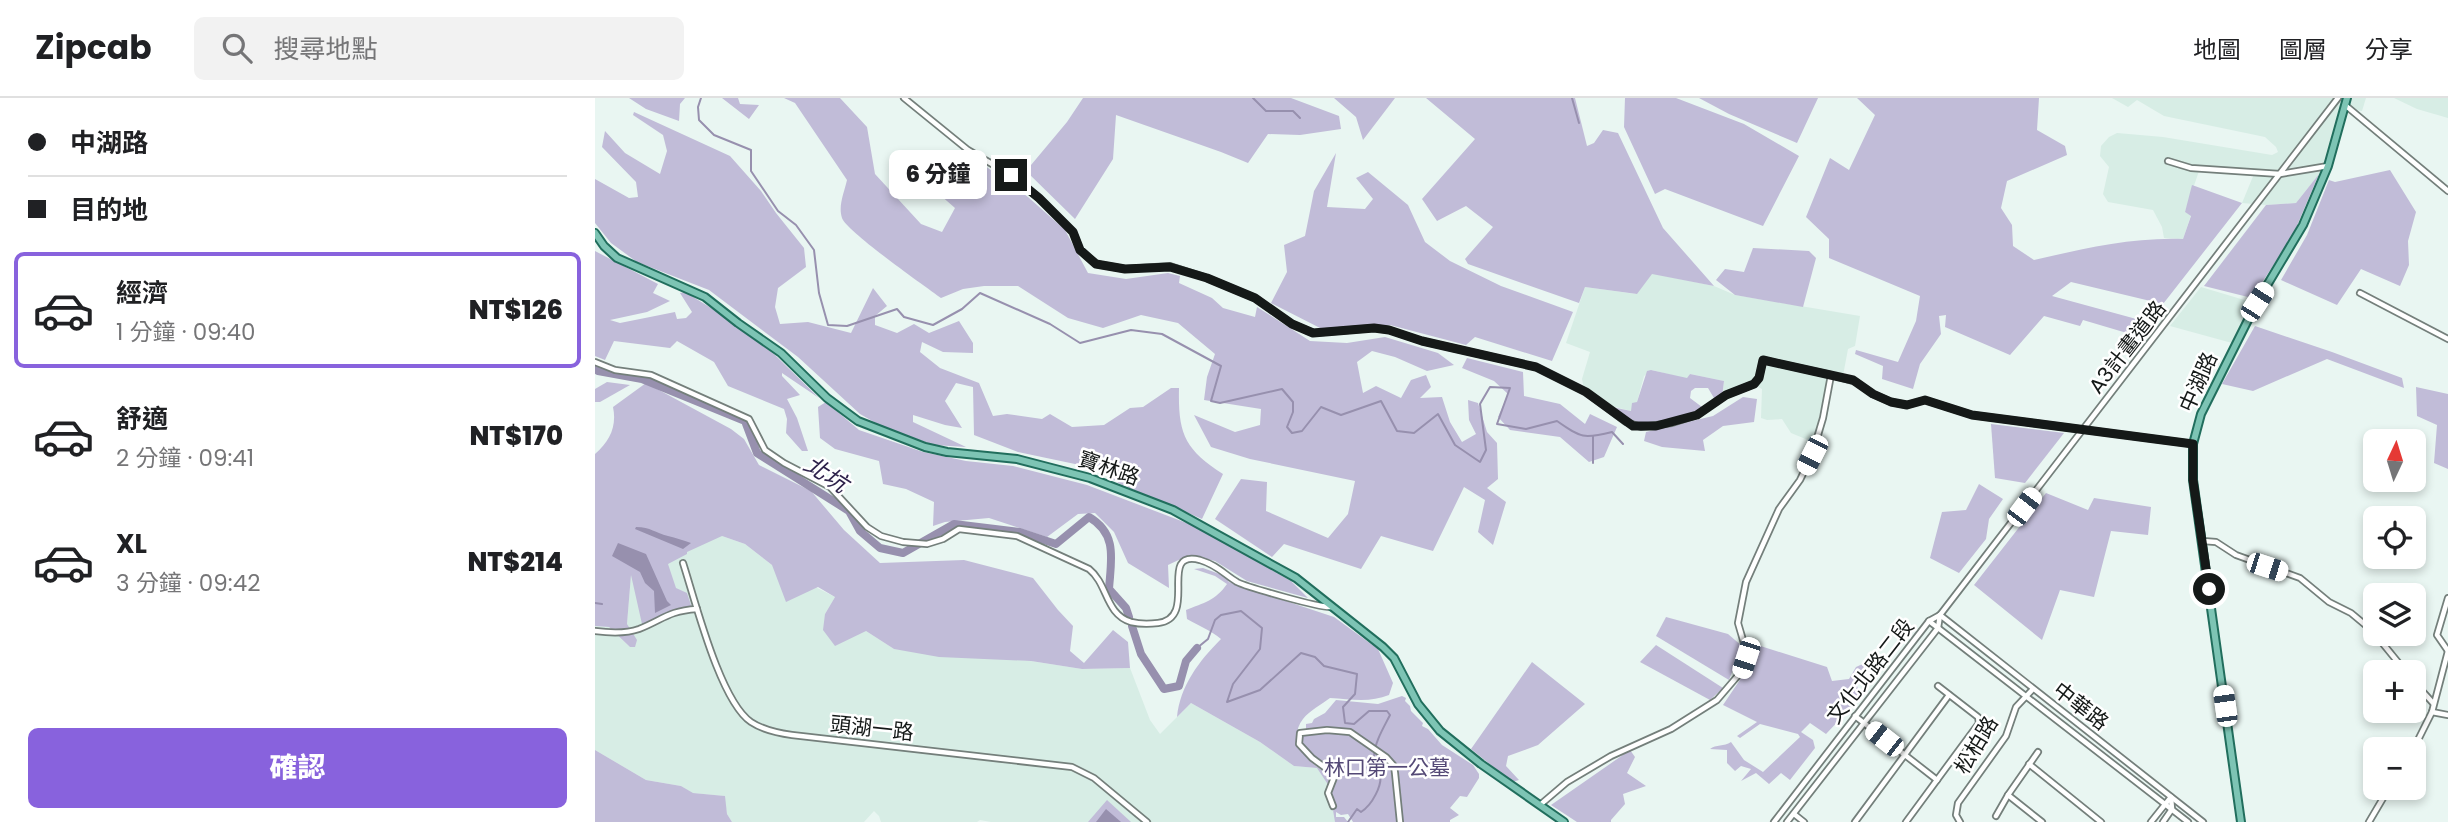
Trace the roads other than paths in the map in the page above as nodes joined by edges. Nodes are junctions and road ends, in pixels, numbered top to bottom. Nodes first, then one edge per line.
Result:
1 (904, 98) edge
2 (2338, 98) edge
3 (2346, 102) edge
4 (2168, 161) dead end
5 (2328, 166) junction
6 (2280, 174) junction
7 (2448, 191) edge
8 (595, 233) edge
9 (2360, 293) dead end
10 (2448, 339) edge
11 (595, 362) edge
12 (1831, 375) junction
13 (2084, 429) junction
14 (2193, 444) junction
15 (2203, 541) junction
16 (683, 563) dead end
17 (2448, 598) edge
18 (1331, 607) junction
19 (697, 609) junction
20 (1940, 615) junction
21 (1929, 621) junction
22 (2363, 623) edge
23 (1938, 628) junction
24 (595, 631) edge
25 (2385, 646) edge
26 (2448, 651) edge
27 (2396, 660) edge
28 (1938, 686) dead end
29 (2033, 689) junction
30 (1949, 695) junction
31 (2426, 695) edge
32 (2026, 696) junction
33 (2433, 703) junction
34 (2432, 712) junction
35 (2448, 715) edge
36 (1855, 716) junction
37 (1864, 723) junction
38 (2420, 737) edge
39 (2038, 752) dead end
40 (1904, 755) junction
41 (2029, 764) junction
42 (1937, 780) junction
43 (2008, 795) junction
44 (2171, 797) junction
45 (2382, 800) edge
46 (2164, 803) junction
47 (1333, 806) dead end
48 (1539, 806) junction
49 (2172, 809) junction
50 (1794, 814) junction
51 (1996, 816) dead end
52 (1556, 820) edge
53 (2097, 821) edge
54 (1147, 822) edge
55 (1400, 822) edge
56 (1565, 822) edge
57 (1774, 822) edge
58 (1787, 822) edge
59 (1804, 822) edge
60 (1855, 822) edge
61 (1906, 822) edge
62 (1960, 822) edge
63 (2042, 822) edge
64 (2151, 822) edge
65 (2163, 822) edge
66 (2188, 822) edge
67 (2203, 822) edge
68 (2241, 822) edge
69 (2369, 822) edge

1 - 12 street
2 - 6 street, A3計畫道路
3 - 5 main road, 中湖路
3 - 7 street
4 - 6 street
5 - 6 street
5 - 14 main road, 中湖路
6 - 13 street, A3計畫道路
8 - 18 main road, 寶林路
9 - 10 street
11 - 18 street
12 - 13 street
12 - 48 street
13 - 14 street
13 - 20 street, A3計畫道路
14 - 15 main road, 中湖路
15 - 22 street
15 - 68 main road, 中湖路
16 - 19 street, 頭湖一路
17 - 26 street
18 - 48 main road, 寶林路
19 - 24 street
19 - 54 street, 頭湖一路
20 - 21 street, 文化北路二段
20 - 23 street, 文化北路二段
20 - 29 street, 中華路
21 - 23 street, 中華路
21 - 36 street, 文化北路二段
23 - 32 street, 中華路
23 - 37 street, 文化北路二段
25 - 27 street
26 - 33 street
28 - 30 street
29 - 32 street, 松柏路
29 - 44 street, 中華路
30 - 40 street
30 - 42 street
31 - 33 street
32 - 46 street, 中華路
32 - 62 street, 松柏路
33 - 34 street
34 - 35 street
34 - 38 street
36 - 37 street
36 - 57 street, 文化北路二段
37 - 40 street
37 - 50 street, 文化北路二段
39 - 41 street
40 - 42 street
40 - 60 street
41 - 43 street
41 - 53 street
42 - 61 street
43 - 51 street
43 - 63 street
44 - 46 street
44 - 49 street
44 - 67 street, 中華路
45 - 69 street
46 - 49 street, 中華路
46 - 64 street
47 - 55 street
48 - 52 main road, 寶林路
49 - 65 street
49 - 66 street, 中華路
50 - 58 street, 文化北路二段
50 - 59 street
52 - 56 main road, 寶林路

